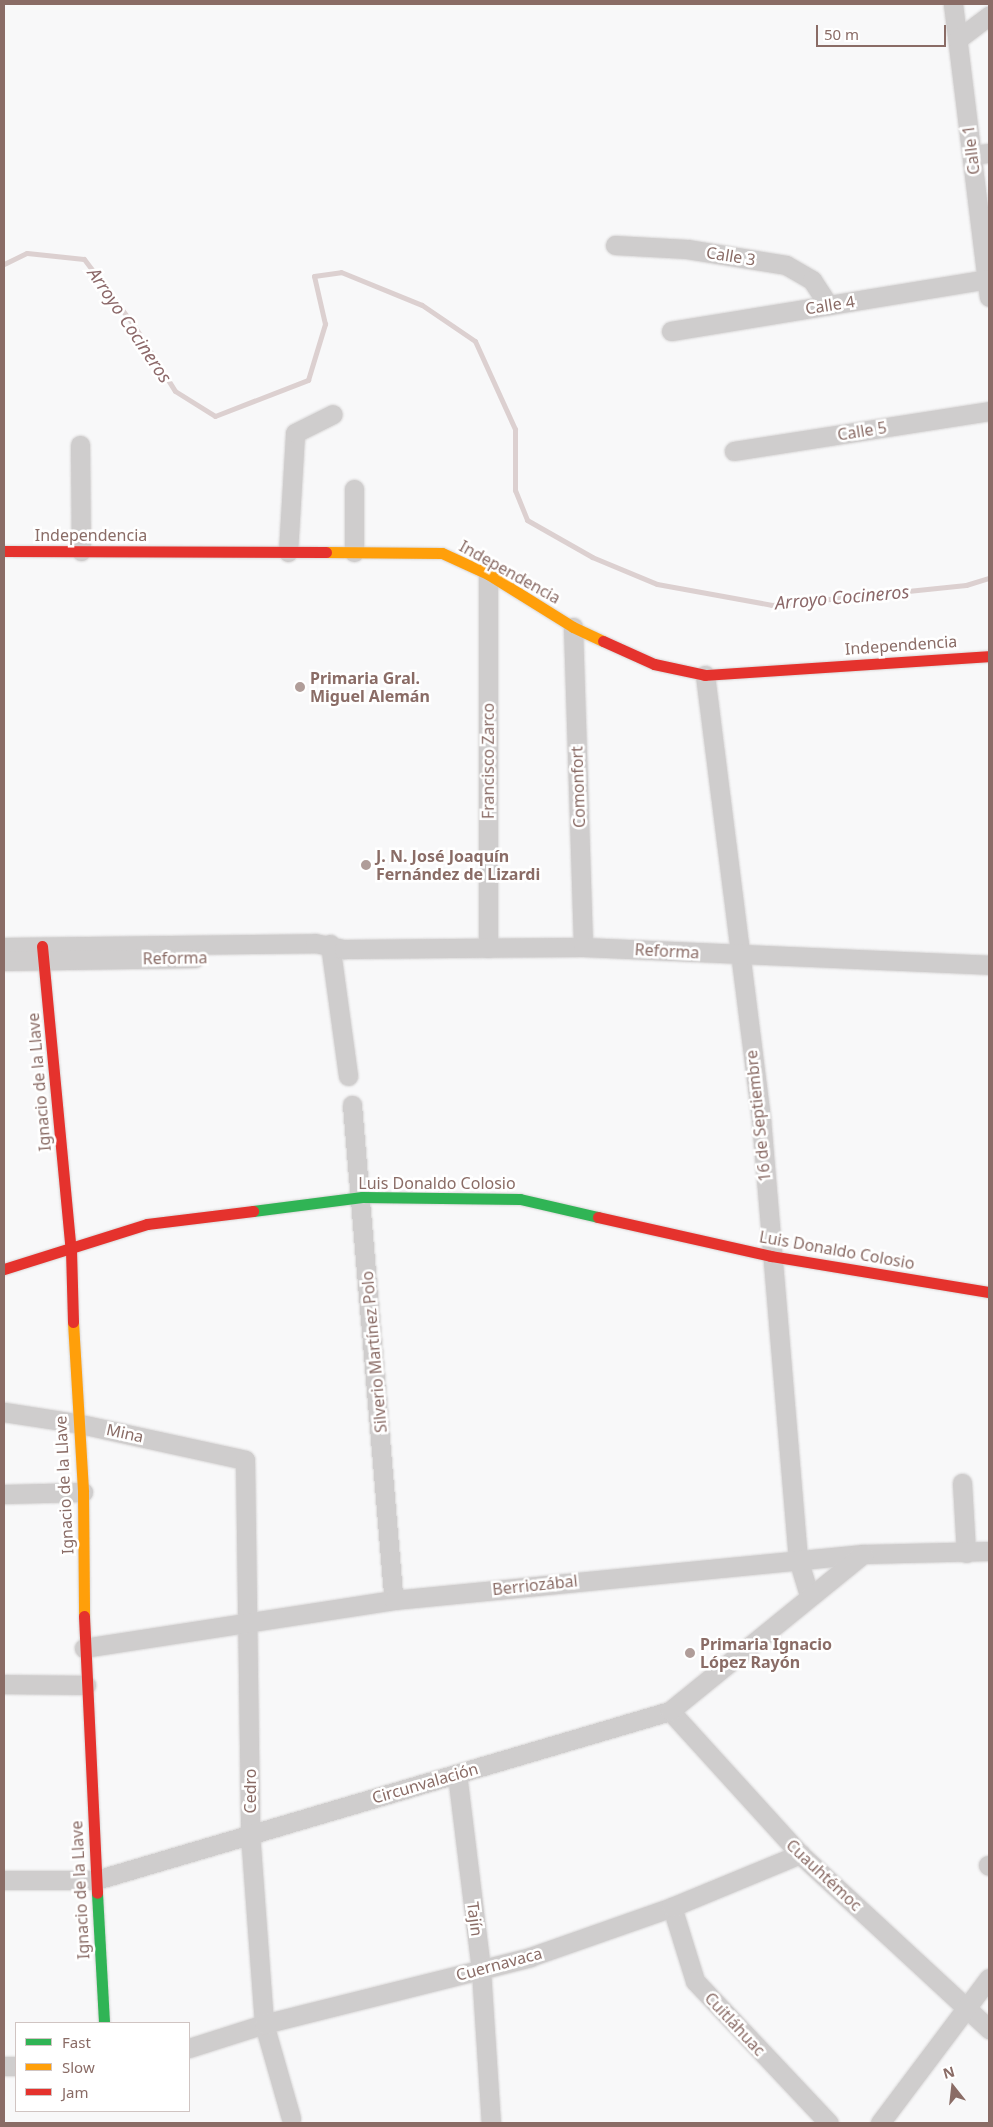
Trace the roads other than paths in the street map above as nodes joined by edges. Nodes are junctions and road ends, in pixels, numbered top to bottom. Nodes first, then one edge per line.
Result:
1 (953, 4) edge
2 (989, 16) edge
3 (958, 39) junction
4 (980, 154) edge
5 (615, 245) dead end
6 (988, 285) edge
7 (828, 305) junction
8 (671, 331) dead end
9 (989, 411) edge
10 (333, 414) dead end
11 (80, 445) dead end
12 (734, 451) dead end
13 (354, 489) dead end
14 (4, 551) edge
15 (81, 551) junction
16 (288, 552) junction
17 (354, 552) junction
18 (488, 574) junction
19 (573, 627) junction
20 (989, 656) edge
21 (705, 675) junction
22 (4, 947) edge
23 (583, 947) junction
24 (488, 948) junction
25 (335, 950) junction
26 (43, 953) junction
27 (738, 954) junction
28 (4, 961) edge
29 (989, 965) edge
30 (348, 1076) dead end
31 (352, 1105) dead end
32 (362, 1197) junction
33 (71, 1250) junction
34 (771, 1256) junction
35 (4, 1269) edge
36 (989, 1292) edge
37 (4, 1412) edge
38 (76, 1423) junction
39 (245, 1460) joint
40 (962, 1483) dead end
41 (83, 1492) junction
42 (4, 1494) edge
43 (989, 1551) edge
44 (966, 1553) junction
45 (863, 1554) junction
46 (798, 1559) junction
47 (809, 1595) junction
48 (394, 1600) junction
49 (250, 1623) junction
50 (84, 1648) junction
51 (4, 1684) edge
52 (86, 1685) junction
53 (670, 1711) junction
54 (457, 1774) junction
55 (250, 1833) junction
56 (800, 1854) junction
57 (4, 1880) edge
58 (96, 1880) junction
59 (672, 1907) junction
60 (481, 1970) junction
61 (989, 1978) edge
62 (967, 2008) junction
63 (104, 2022) edge
64 (264, 2024) junction
65 (989, 2029) edge
66 (190, 2048) edge
67 (291, 2118) dead end
68 (491, 2123) edge
69 (829, 2123) edge
70 (880, 2123) edge

1 - 3 street, Calle 1
2 - 3 street
3 - 4 street, Calle 1
4 - 6 street, Calle 1
5 - 7 street, Calle 3
6 - 7 street, Calle 4
7 - 8 street, Calle 4
9 - 12 street, Calle 5
10 - 16 street
11 - 15 street
13 - 17 street
14 - 15 street, Independencia
15 - 16 street, Independencia
16 - 17 street, Independencia
17 - 18 street, Independencia
18 - 19 street, Independencia
18 - 24 street, Francisco Zarco
19 - 21 street, Independencia
19 - 23 street, Comonfort
20 - 21 street, Independencia
21 - 27 street, 16 de Septiembre
22 - 26 street, Reforma
23 - 24 street, Reforma
23 - 27 street, Reforma
24 - 25 street, Reforma
25 - 26 street, Reforma
25 - 30 street
26 - 28 street, Reforma
26 - 33 street, Ignacio de la Llave
27 - 29 street, Reforma
27 - 34 street, 16 de Septiembre
31 - 32 street, Silverio Martínez Polo
32 - 33 street, Luis Donaldo Colosio
32 - 34 street, Luis Donaldo Colosio
32 - 48 street, Silverio Martínez Polo
33 - 35 street, Luis Donaldo Colosio
33 - 38 street, Ignacio de la Llave
34 - 36 street, Luis Donaldo Colosio
34 - 46 street, 16 de Septiembre
37 - 38 street, Mina
38 - 39 street, Mina
38 - 41 street, Ignacio de la Llave
39 - 49 street, Cedro
40 - 44 street
41 - 42 street
41 - 50 street, Ignacio de la Llave
43 - 44 street, Berriozábal
44 - 45 street, Berriozábal
45 - 46 street, Berriozábal
45 - 47 street, Circunvalación
46 - 47 street
46 - 48 street, Berriozábal
47 - 53 street, Circunvalación
48 - 49 street, Berriozábal
49 - 50 street, Berriozábal
49 - 55 street, Cedro
50 - 52 street, Ignacio de la Llave
51 - 52 street
52 - 58 street, Ignacio de la Llave
53 - 54 street, Circunvalación
53 - 56 street, Cuauhtémoc
54 - 55 street, Circunvalación
54 - 60 street, Tajín
55 - 58 street, Circunvalación
55 - 64 street, Cedro
56 - 59 street, Cuernavaca
56 - 62 street, Cuauhtémoc
57 - 58 street, Circunvalación
58 - 63 street, Ignacio de la Llave
59 - 60 street, Cuernavaca
59 - 69 street, Cuitláhuac
60 - 64 street, Cuernavaca
60 - 68 street, Tajín
61 - 62 street
62 - 65 street, Cuauhtémoc
62 - 70 street
64 - 66 street, Cuernavaca
64 - 67 street, Cedro

